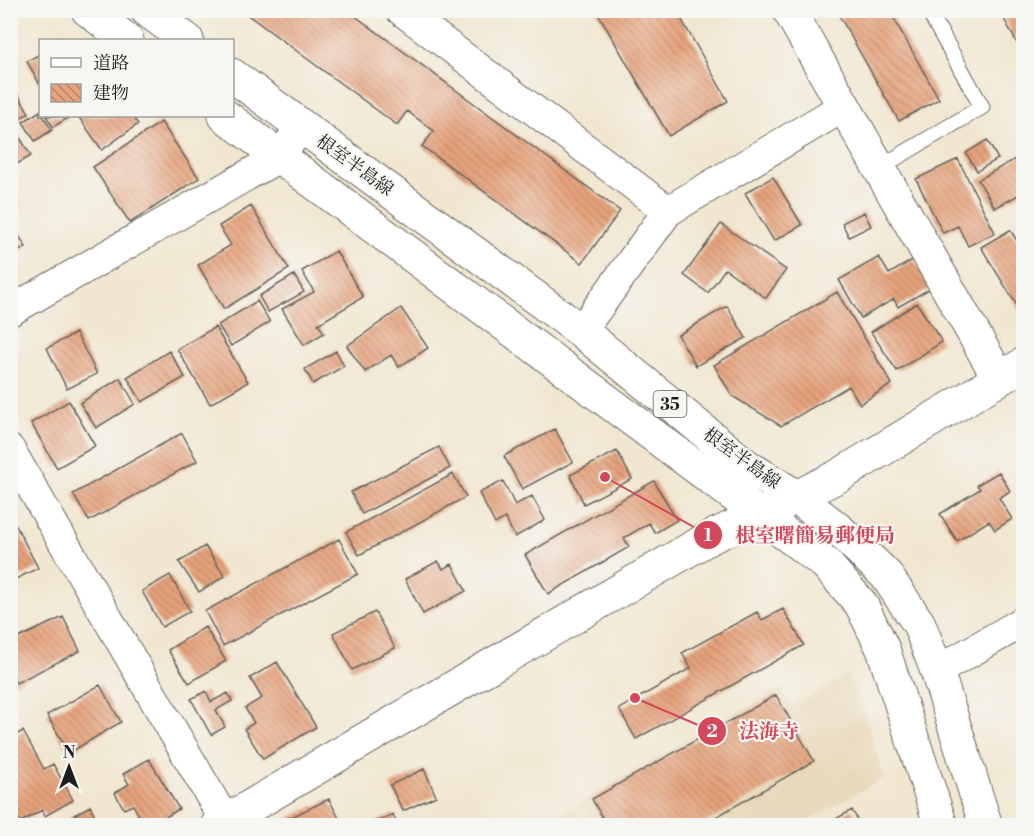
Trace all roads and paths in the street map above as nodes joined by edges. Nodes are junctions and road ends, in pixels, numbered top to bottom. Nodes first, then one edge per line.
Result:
1 (88, 10) edge
2 (147, 10) edge
3 (401, 10) edge
4 (789, 10) edge
5 (928, 10) edge
6 (126, 39) edge
7 (186, 39) edge
8 (234, 76) edge
9 (843, 107) junction
10 (226, 117) edge
11 (302, 127) junction
12 (279, 157) junction
13 (879, 168) junction
14 (668, 211) junction
15 (10, 311) edge
16 (581, 331) junction
17 (1011, 371) edge
18 (10, 450) edge
19 (797, 497) junction
20 (759, 514) junction
21 (1023, 621) edge
22 (938, 671) junction
23 (223, 824) edge
24 (941, 825) edge
25 (986, 825) edge

1 - 6 main road
2 - 7 main road
3 - 14 street
4 - 9 main road
5 - 13 lane
8 - 11 main road, 根室半島線 / 35
9 - 13 main road
9 - 14 street
10 - 12 main road, 根室半島線 / 35
11 - 12 street
11 - 16 main road, 根室半島線 / 35
12 - 15 street
12 - 20 main road, 根室半島線 / 35
13 - 17 main road
14 - 16 street
16 - 19 main road, 根室半島線 / 35
17 - 19 main road
18 - 23 street
19 - 20 main road
19 - 22 main road, 根室半島線 / 35
20 - 23 main road
20 - 24 main road, 根室半島線 / 35
21 - 22 street
22 - 25 main road, 根室半島線 / 35

